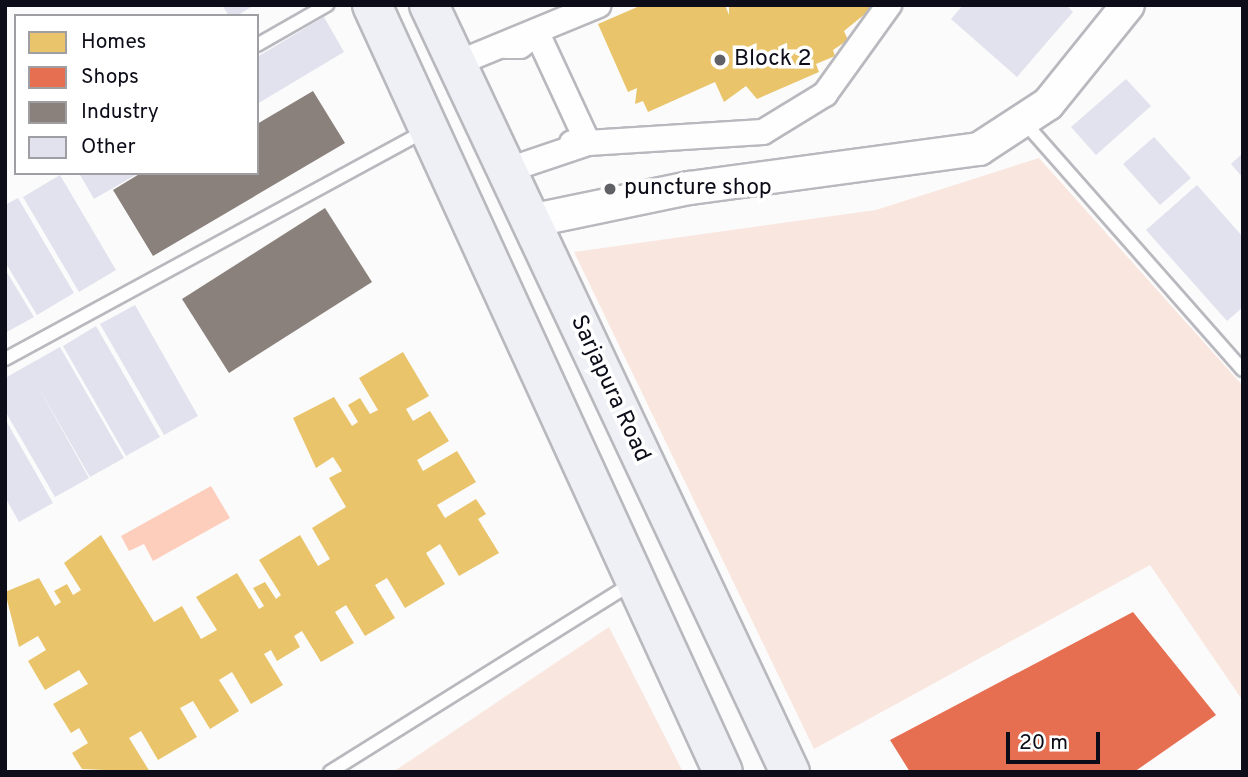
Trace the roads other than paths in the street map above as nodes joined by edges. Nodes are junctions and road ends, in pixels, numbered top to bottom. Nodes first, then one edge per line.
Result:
1 (327, 5) edge
2 (372, 5) edge
3 (429, 5) edge
4 (599, 5) edge
5 (889, 5) edge
6 (1128, 5) edge
7 (537, 33) junction
8 (259, 44) edge
9 (458, 63) junction
10 (1025, 123) junction
11 (427, 130) junction
12 (588, 143) junction
13 (508, 170) junction
14 (530, 221) junction
15 (5, 359) edge
16 (1243, 370) edge
17 (637, 580) junction
18 (738, 661) junction
19 (684, 684) junction
20 (330, 772) edge
21 (723, 772) edge
22 (790, 772) edge

1 - 8 lane
2 - 11 main road
3 - 9 main road, Sarjapura Road
4 - 7 street
5 - 12 street
6 - 10 street
7 - 9 street
7 - 12 street
9 - 13 main road, Sarjapura Road
10 - 14 street
10 - 16 lane
11 - 15 lane
11 - 17 main road
12 - 13 street
13 - 14 main road, Sarjapura Road
14 - 18 main road, Sarjapura Road
17 - 19 main road
17 - 20 lane
18 - 19 main road
18 - 22 main road, Sarjapura Road
19 - 21 main road

